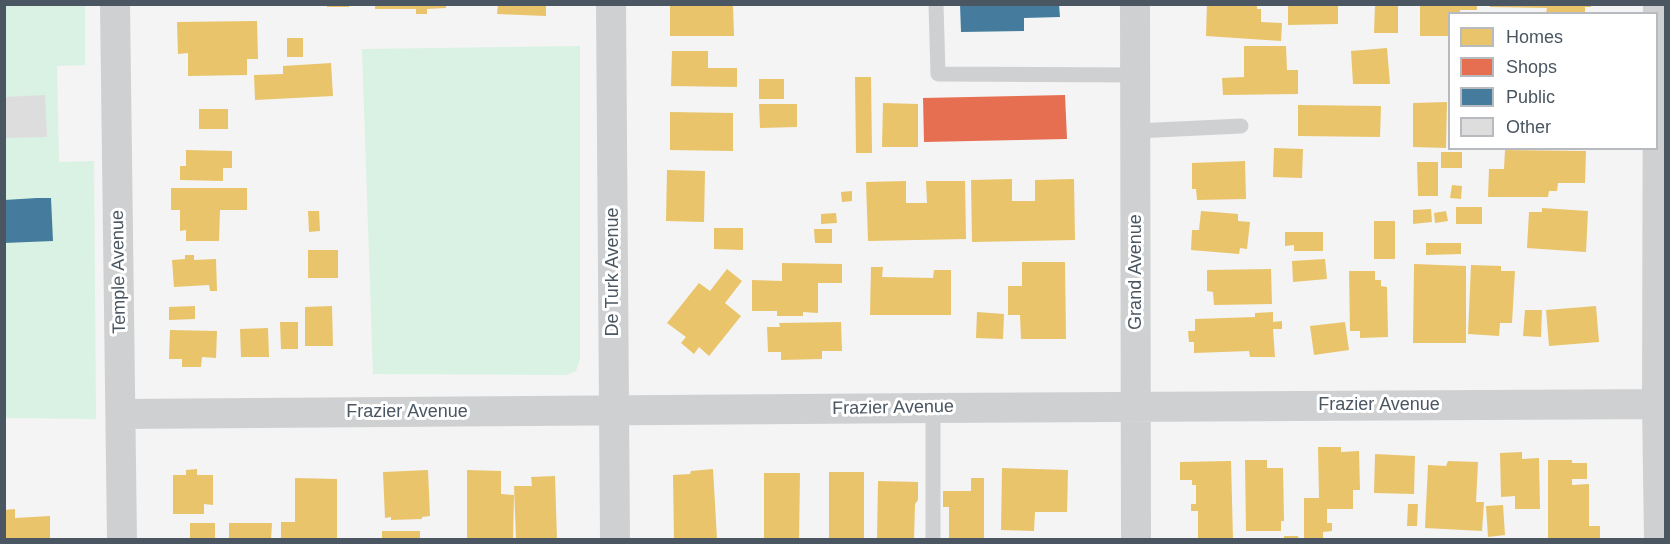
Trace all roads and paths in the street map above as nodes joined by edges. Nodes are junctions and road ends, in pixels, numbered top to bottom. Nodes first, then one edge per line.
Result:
1 (115, 4) edge
2 (611, 4) edge
3 (936, 4) edge
4 (1135, 4) edge
5 (1658, 4) edge
6 (1662, 42) edge
7 (1136, 75) junction
8 (1241, 126) dead end
9 (1136, 130) junction
10 (1661, 404) edge
11 (1136, 406) junction
12 (933, 408) junction
13 (614, 411) junction
14 (121, 414) junction
15 (122, 540) edge
16 (615, 540) edge
17 (933, 540) edge
18 (1136, 540) edge
19 (1659, 540) edge

1 - 14 street, Temple Avenue
2 - 13 street, De Turk Avenue
3 - 7 lane
4 - 7 street, Grand Avenue
5 - 6 street
6 - 10 street
7 - 9 street, Grand Avenue
8 - 9 lane
9 - 11 street, Grand Avenue
10 - 11 street, Frazier Avenue
10 - 19 street
11 - 12 street, Frazier Avenue
11 - 18 street, Grand Avenue
12 - 13 street, Frazier Avenue
12 - 17 lane
13 - 14 street, Frazier Avenue
13 - 16 street, De Turk Avenue
14 - 15 street, Temple Avenue

